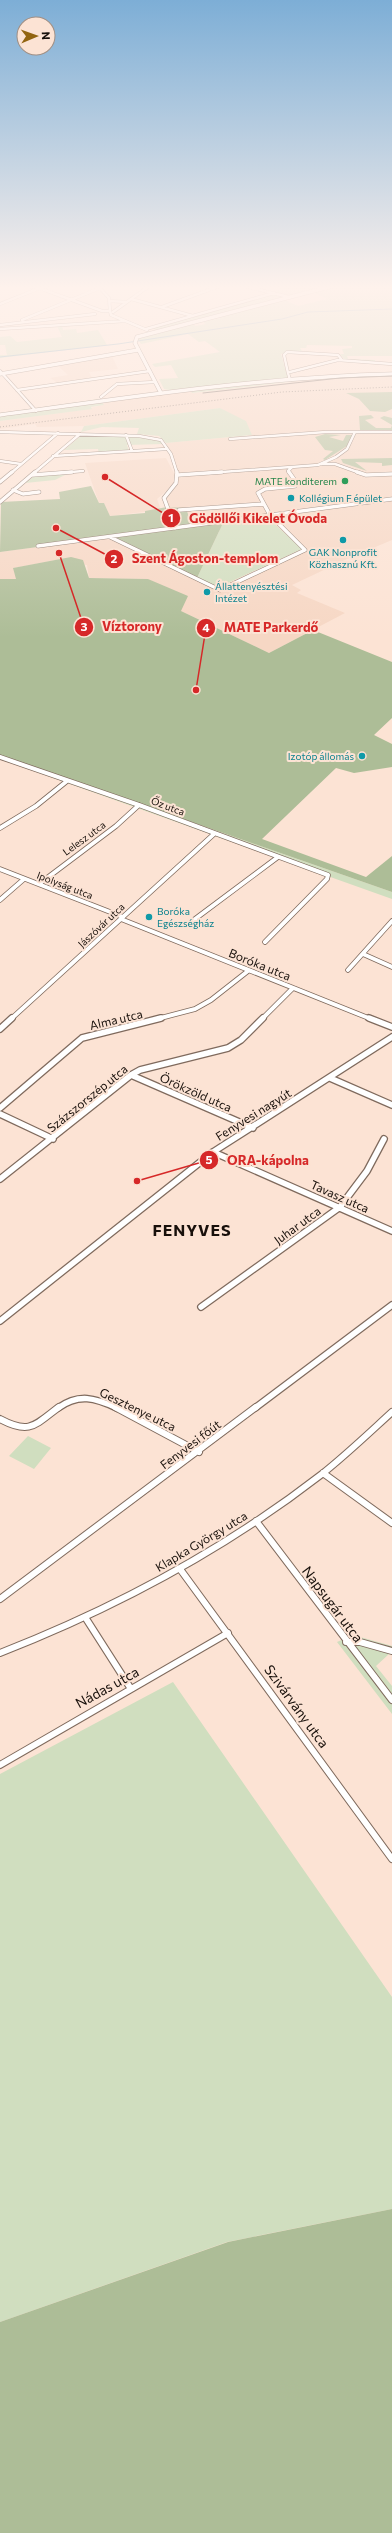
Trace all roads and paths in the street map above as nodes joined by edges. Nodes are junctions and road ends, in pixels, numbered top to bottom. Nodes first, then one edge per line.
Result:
1 (28, 402) edge
2 (97, 402) edge
3 (36, 411) junction
4 (7, 413) dead end
5 (0, 414) edge
6 (0, 432) edge
7 (355, 432) junction
8 (392, 432) edge
9 (58, 433) junction
10 (80, 434) junction
11 (126, 435) junction
12 (230, 439) dead end
13 (166, 449) junction
14 (132, 451) junction
15 (53, 456) junction
16 (332, 459) junction
17 (0, 461) edge
18 (21, 464) junction
19 (335, 464) junction
20 (318, 465) junction
21 (281, 467) junction
22 (292, 467) junction
23 (83, 471) dead end
24 (288, 471) junction
25 (392, 474) edge
26 (32, 475) junction
27 (178, 475) junction
28 (0, 482) edge
29 (13, 490) junction
30 (39, 492) dead end
31 (392, 499) edge
32 (0, 502) edge
33 (263, 504) junction
34 (179, 510) dead end
35 (270, 516) junction
36 (175, 528) junction
37 (110, 537) junction
38 (38, 546) dead end
39 (0, 757) edge
40 (67, 781) junction
41 (139, 805) junction
42 (0, 828) edge
43 (214, 834) junction
44 (278, 857) junction
45 (0, 870) edge
46 (24, 879) junction
47 (39, 884) junction
48 (0, 900) edge
49 (122, 918) junction
50 (392, 921) edge
51 (191, 922) dead end
52 (265, 942) dead end
53 (363, 954) junction
54 (392, 967) edge
55 (348, 970) dead end
56 (248, 971) junction
57 (293, 988) junction
58 (392, 1027) edge
59 (0, 1029) edge
60 (392, 1037) edge
61 (131, 1075) junction
62 (330, 1078) junction
63 (392, 1105) edge
64 (0, 1108) edge
65 (0, 1114) edge
66 (253, 1128) junction
67 (53, 1139) junction
68 (384, 1139) dead end
69 (213, 1152) junction
70 (0, 1179) edge
71 (340, 1207) junction
72 (392, 1231) edge
73 (392, 1305) edge
74 (201, 1307) dead end
75 (0, 1321) edge
76 (392, 1412) edge
77 (0, 1419) edge
78 (199, 1452) junction
79 (323, 1473) junction
80 (256, 1521) junction
81 (392, 1523) edge
82 (180, 1569) junction
83 (0, 1599) edge
84 (85, 1617) junction
85 (228, 1633) junction
86 (346, 1642) junction
87 (392, 1651) edge
88 (0, 1654) edge
89 (132, 1689) junction
90 (392, 1700) edge
91 (0, 1765) edge
92 (392, 1859) edge

1 - 3 street
2 - 3 main road
3 - 5 main road
4 - 5 street
6 - 9 street
7 - 8 street
7 - 12 street
7 - 16 street
9 - 10 street
9 - 18 street
10 - 11 street
10 - 15 street
11 - 13 street
11 - 14 street
13 - 14 street
13 - 27 street
14 - 15 street
15 - 26 street
16 - 19 street
16 - 20 street
17 - 18 street
18 - 28 street
19 - 20 street
19 - 25 street
20 - 22 street
21 - 22 street
21 - 24 street
21 - 27 street
22 - 24 street
23 - 26 street
24 - 33 street
26 - 29 street
27 - 36 street
29 - 30 street
29 - 32 street
31 - 35 street
33 - 34 street
33 - 35 street
35 - 36 street
35 - 37 street
36 - 37 street
37 - 38 street
39 - 40 street, Őz utca
40 - 41 street, Őz utca
40 - 42 street
41 - 43 street, Őz utca
41 - 47 street, Lelesz utca
43 - 44 street, Őz utca
43 - 49 street, Jászóvár utca
44 - 51 street
44 - 52 street, Őz utca
45 - 46 street, Ipolyság utca
46 - 47 street, Ipolyság utca
46 - 48 street
47 - 49 street, Ipolyság utca
49 - 56 street, Boróka utca
49 - 59 street, Jászóvár utca
50 - 53 street
53 - 54 street
53 - 55 street
56 - 57 street, Boróka utca
56 - 64 street, Alma utca
57 - 58 street, Boróka utca
57 - 61 street, Százszorszép utca
60 - 62 street, Fenyvesi nagyút
61 - 66 street, Örökzöld utca
61 - 67 street, Százszorszép utca
62 - 63 street
62 - 66 street, Fenyvesi nagyút
65 - 67 street
66 - 69 street, Fenyvesi nagyút
67 - 70 street, Százszorszép utca
68 - 71 street, Juhar utca
69 - 71 street, Tavasz utca
69 - 75 street, Fenyvesi nagyút
71 - 72 street, Tavasz utca
71 - 74 street, Juhar utca
73 - 78 street, Fenyvesi főút
76 - 79 street, Klapka György utca
77 - 78 street, Gesztenye utca
78 - 83 street, Fenyvesi főút
79 - 80 street, Klapka György utca
79 - 81 street
80 - 82 street, Klapka György utca
80 - 86 street, Napsugár utca
82 - 84 street, Klapka György utca
82 - 85 street, Szivárvány utca
84 - 88 street, Klapka György utca
84 - 89 street
85 - 89 street, Nádas utca
85 - 92 street, Szivárvány utca
86 - 87 street
86 - 90 street, Napsugár utca
89 - 91 street, Nádas utca

